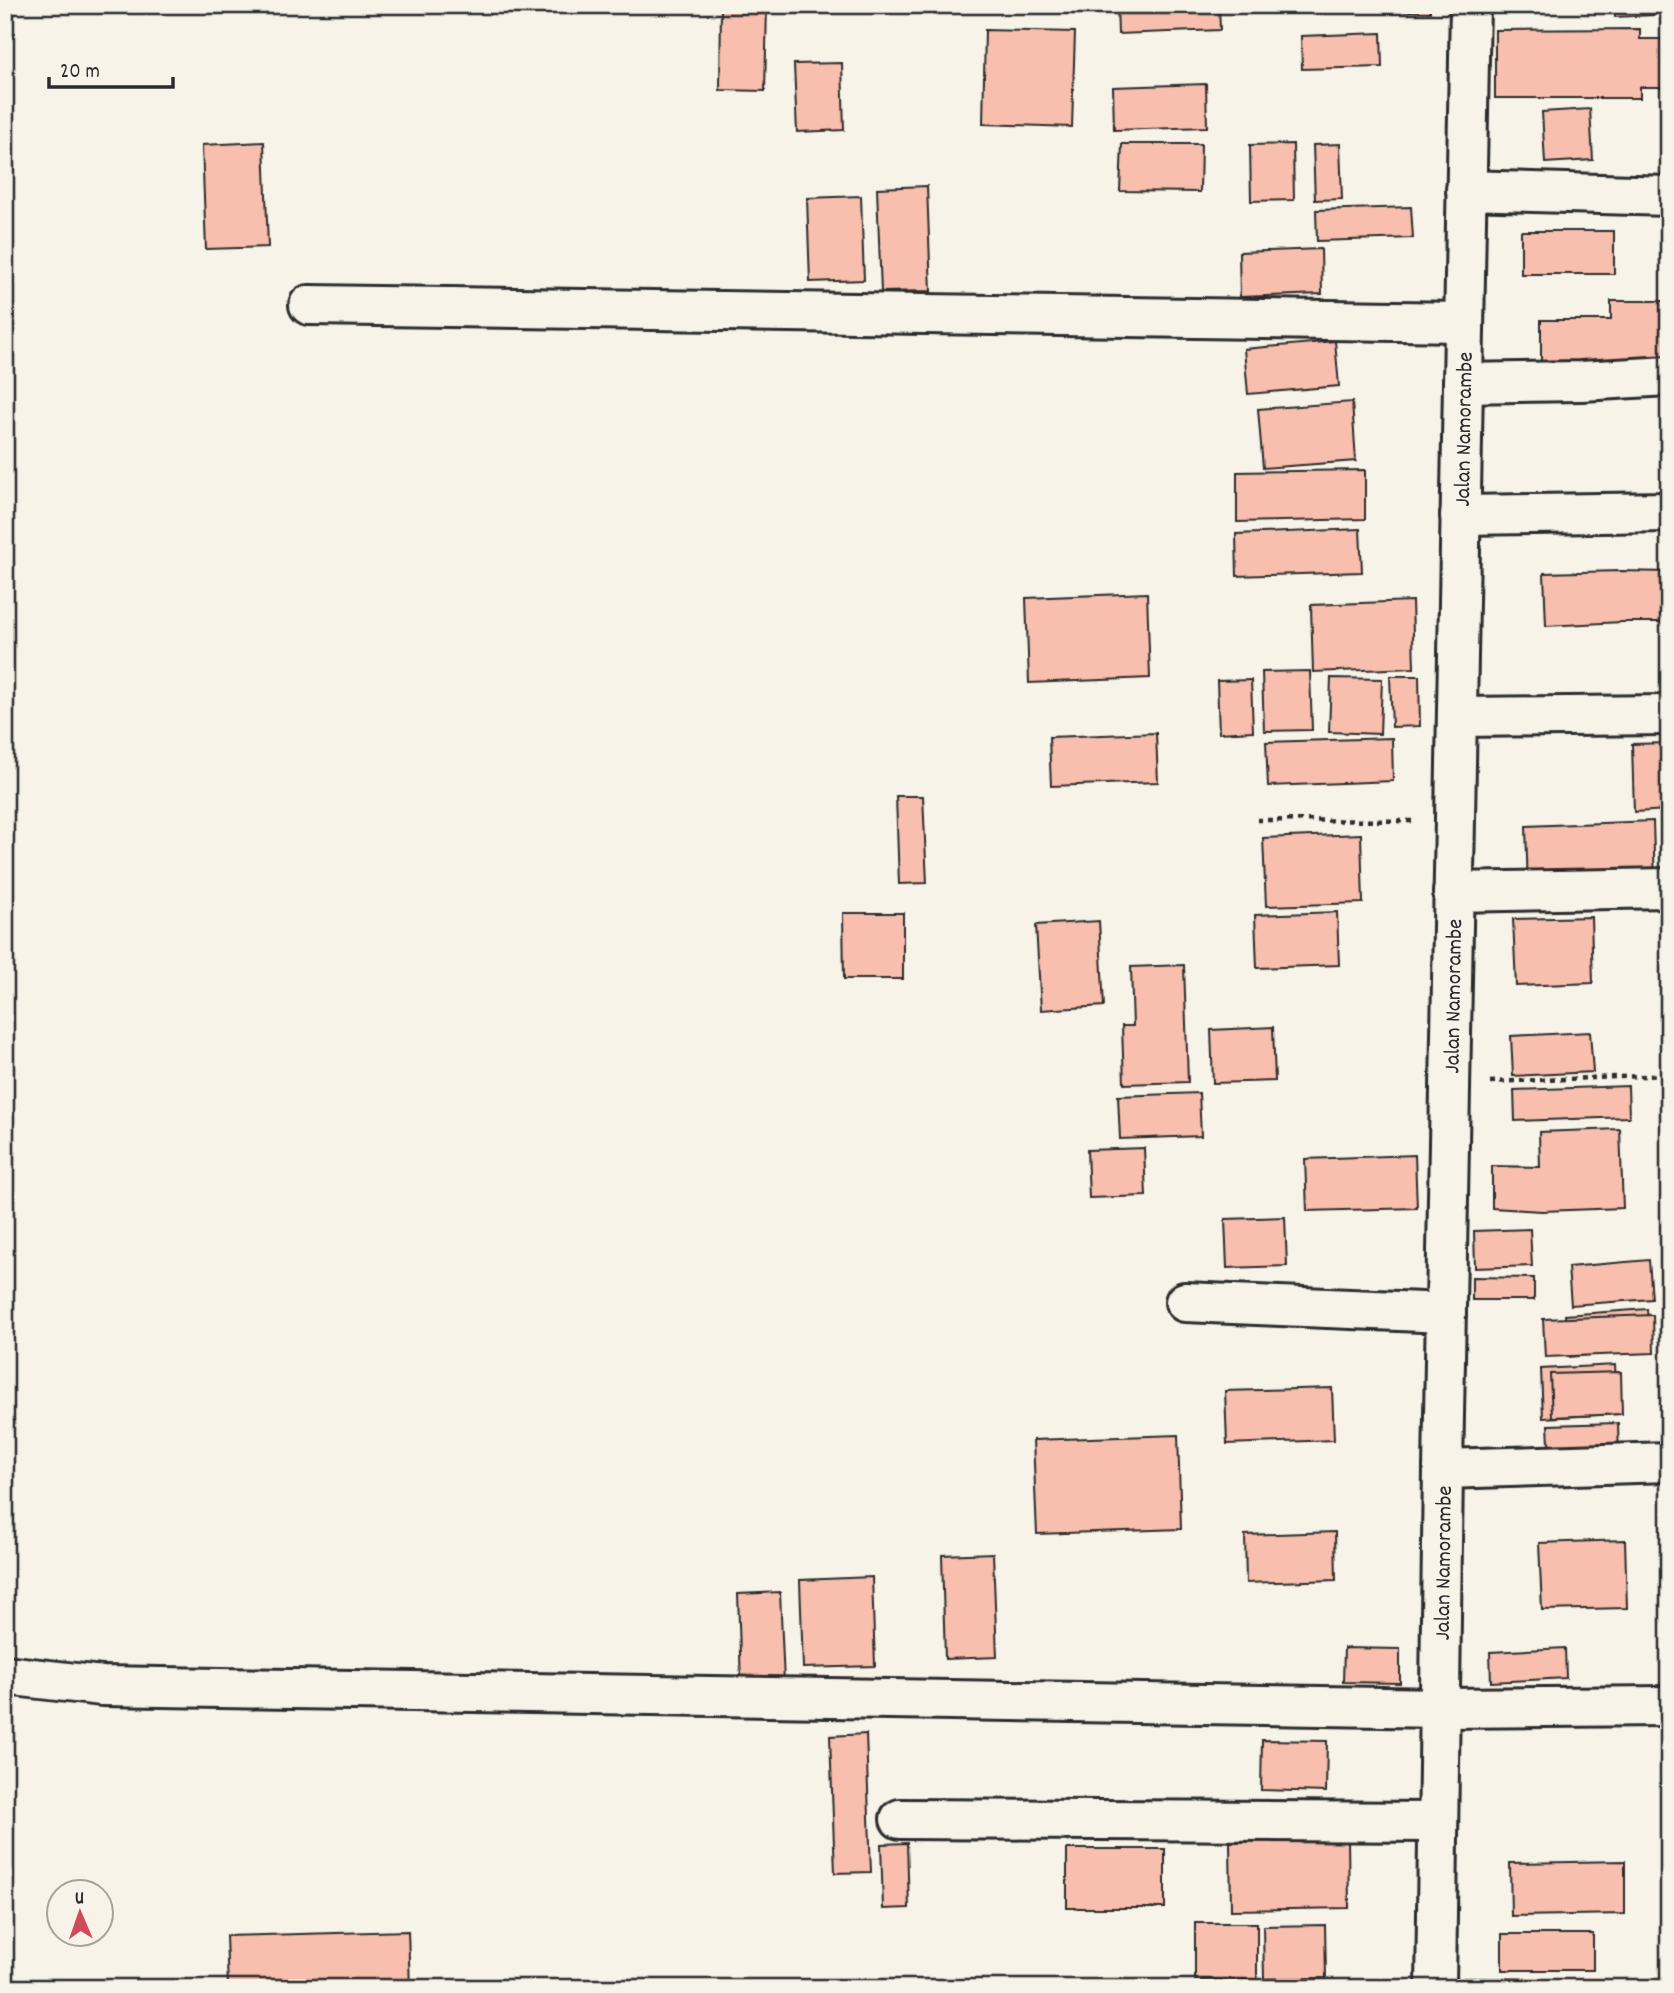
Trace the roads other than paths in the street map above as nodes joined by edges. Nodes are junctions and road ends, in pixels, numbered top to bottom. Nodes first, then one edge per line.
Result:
1 (1470, 5) edge
2 (1466, 190) junction
3 (1669, 195) edge
4 (309, 305) dead end
5 (1463, 322) junction
6 (1669, 376) edge
7 (1463, 383) junction
8 (1669, 512) edge
9 (1460, 515) junction
10 (1669, 715) edge
11 (1457, 718) junction
12 (1669, 888) edge
13 (1453, 892) junction
14 (1185, 1302) dead end
15 (1446, 1313) junction
16 (1669, 1462) edge
17 (1443, 1469) junction
18 (5, 1675) edge
19 (1669, 1706) edge
20 (1442, 1708) junction
21 (900, 1819) dead end
22 (1438, 1822) junction
23 (1436, 1988) edge

1 - 2 street, Jalan Namorambe
2 - 3 street
2 - 5 street, Jalan Namorambe
4 - 5 street
5 - 7 street, Jalan Namorambe
6 - 7 street
7 - 9 street, Jalan Namorambe
8 - 9 street
9 - 11 street, Jalan Namorambe
10 - 11 street
11 - 13 street, Jalan Namorambe
12 - 13 street
13 - 15 street, Jalan Namorambe
14 - 15 street
15 - 17 street, Jalan Namorambe
16 - 17 street
17 - 20 street, Jalan Namorambe
18 - 20 street
19 - 20 street
20 - 22 street, Jalan Namorambe
21 - 22 street
22 - 23 street, Jalan Namorambe

